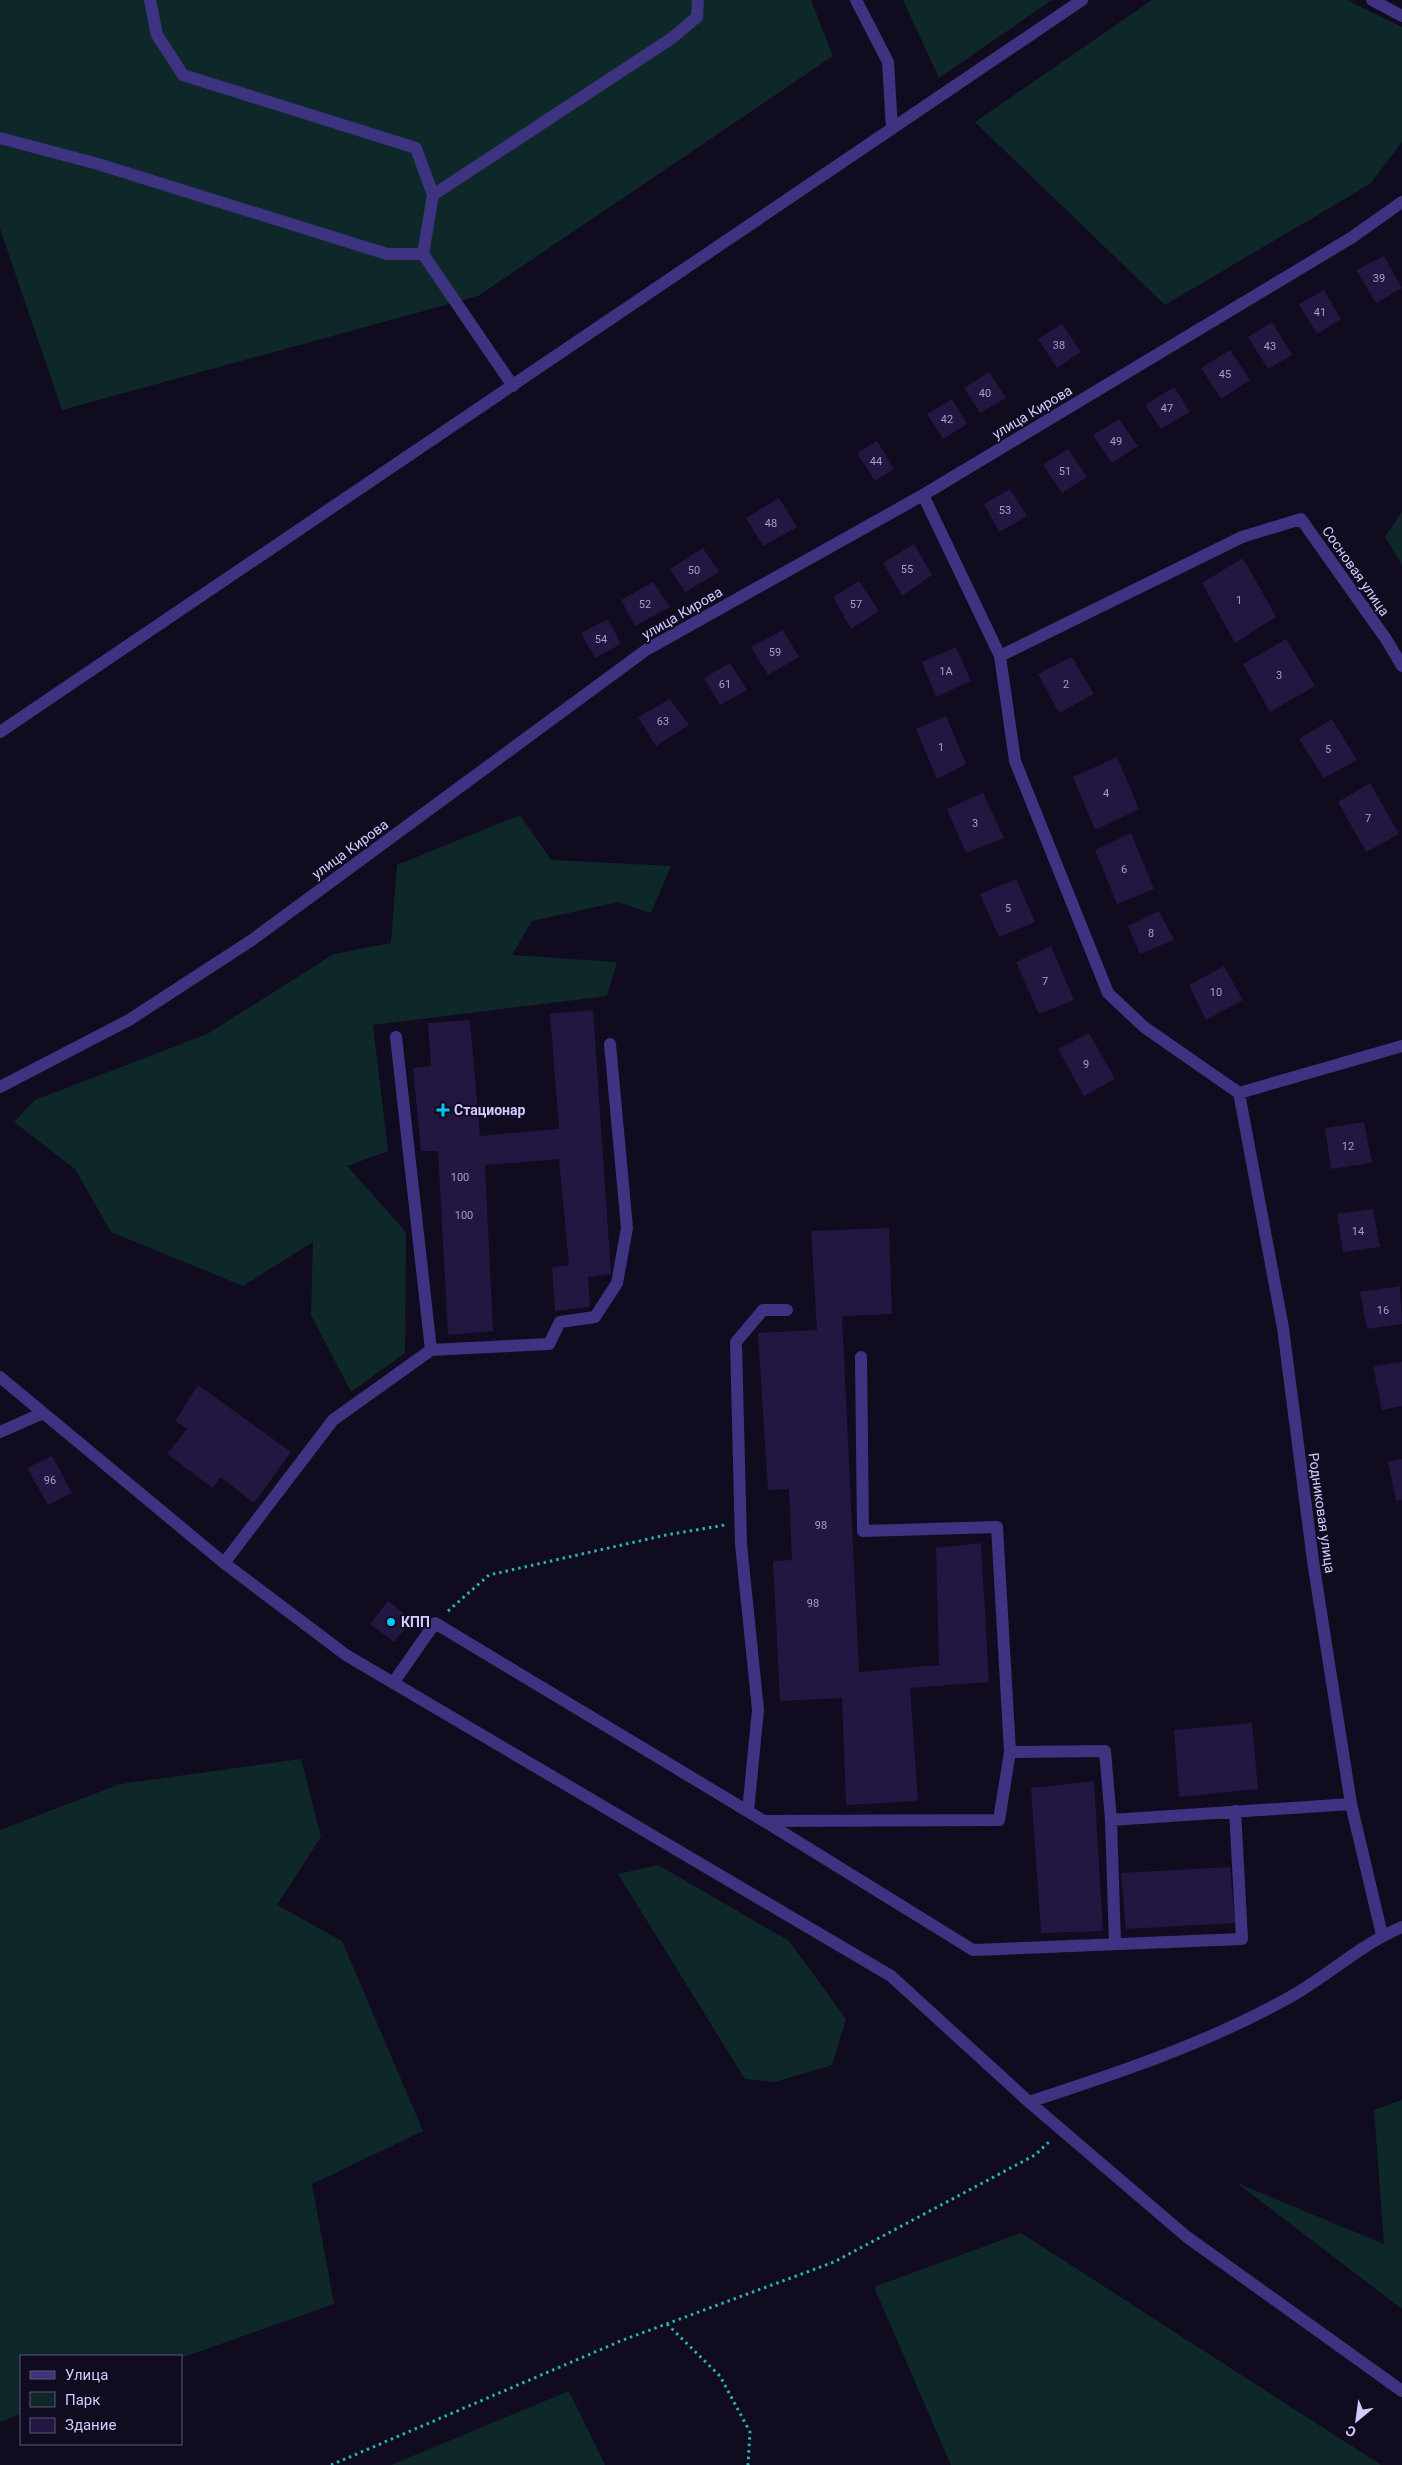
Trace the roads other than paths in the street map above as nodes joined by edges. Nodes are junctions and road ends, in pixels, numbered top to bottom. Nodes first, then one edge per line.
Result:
1 (150, 0) edge
2 (698, 0) edge
3 (856, 0) edge
4 (1082, 0) edge
5 (1372, 0) edge
6 (1402, 16) edge
7 (892, 129) junction
8 (0, 138) edge
9 (433, 195) junction
10 (1402, 202) edge
11 (423, 254) junction
12 (513, 386) junction
13 (923, 495) junction
14 (1000, 656) junction
15 (1402, 666) edge
16 (0, 732) edge
17 (396, 1037) dead end
18 (610, 1044) dead end
19 (1402, 1046) edge
20 (0, 1087) edge
21 (1239, 1093) junction
22 (787, 1310) dead end
23 (431, 1350) junction
24 (861, 1357) dead end
25 (0, 1377) edge
26 (43, 1413) junction
27 (0, 1432) edge
28 (224, 1563) junction
29 (393, 1683) junction
30 (1010, 1752) junction
31 (1351, 1804) junction
32 (748, 1811) junction
33 (1235, 1811) junction
34 (1111, 1820) junction
35 (764, 1821) junction
36 (1402, 1927) edge
37 (1382, 1935) junction
38 (1115, 1944) junction
39 (1029, 2102) junction
40 (1402, 2390) edge

1 - 9 street
2 - 9 street
3 - 7 street
4 - 7 street
5 - 6 street
7 - 12 street
8 - 11 street
9 - 11 street
10 - 13 street, улица Кирова
11 - 12 street
12 - 16 street
13 - 14 street
13 - 20 street, улица Кирова
14 - 15 street, Сосновая улица
14 - 21 street
17 - 23 street
18 - 23 street
19 - 21 street
21 - 31 street, Родниковая улица
22 - 32 street
23 - 28 street
24 - 30 street
25 - 26 street
26 - 27 street
26 - 28 street
28 - 29 street
29 - 32 street
29 - 39 street
30 - 34 street
30 - 35 street
31 - 33 street
31 - 37 street, Родниковая улица
32 - 35 street
33 - 34 street
33 - 38 street
34 - 38 street
35 - 38 street
36 - 37 street
37 - 39 street
39 - 40 street

